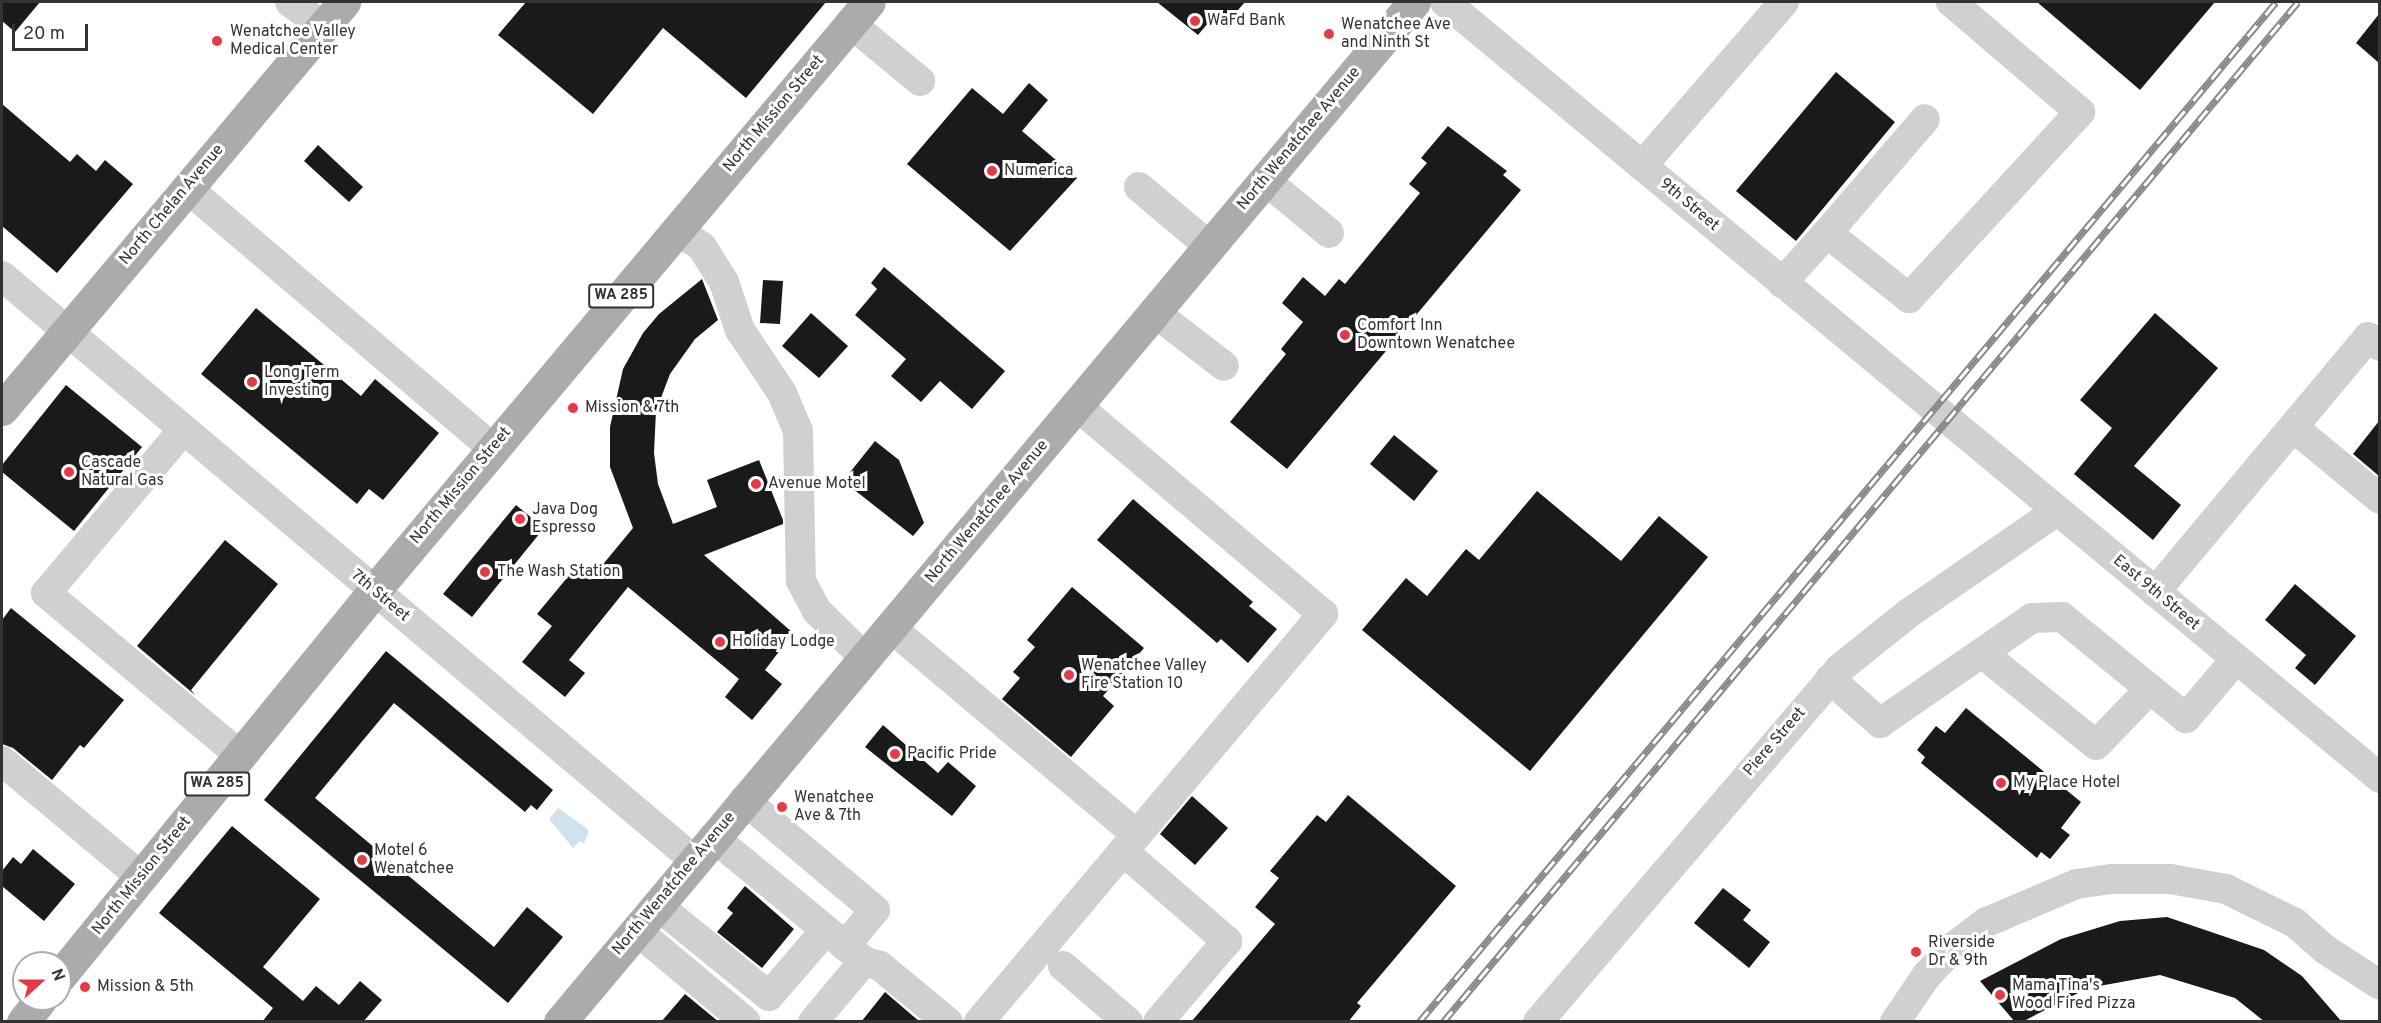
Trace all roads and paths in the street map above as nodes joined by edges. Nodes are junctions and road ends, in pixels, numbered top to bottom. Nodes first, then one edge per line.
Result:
1 (290, 2) edge
2 (344, 2) edge
3 (1414, 2) edge
4 (1445, 2) edge
5 (1784, 2) edge
6 (1951, 2) edge
7 (860, 12) edge
8 (323, 26) junction
9 (920, 81) dead end
10 (1925, 119) dead end
11 (1642, 166) junction
12 (1265, 180) junction
13 (1139, 187) dead end
14 (187, 188) junction
15 (677, 230) junction
16 (1827, 232) junction
17 (1329, 233) dead end
18 (1209, 246) junction
19 (2, 276) edge
20 (1782, 283) junction
21 (1154, 312) junction
22 (66, 330) junction
23 (2379, 346) edge
24 (1224, 366) dead end
25 (1076, 405) junction
26 (2, 409) edge
27 (1933, 409) joint
28 (2293, 427) junction
29 (183, 430) junction
30 (493, 448) junction
31 (2379, 499) edge
32 (2057, 511) junction
33 (374, 591) junction
34 (2155, 592) junction
35 (890, 627) junction
36 (1982, 653) junction
37 (864, 657) junction
38 (2236, 659) junction
39 (1830, 679) junction
40 (2150, 688) junction
41 (240, 755) junction
42 (2, 761) edge
43 (2379, 778) edge
44 (744, 800) junction
45 (1130, 843) junction
46 (703, 849) junction
47 (141, 877) junction
48 (657, 905) junction
49 (636, 930) junction
50 (845, 945) junction
51 (72, 961) edge
52 (1063, 966) dead end
53 (2379, 985) edge
54 (560, 1022) edge
55 (746, 1022) edge
56 (813, 1022) edge
57 (948, 1022) edge
58 (979, 1022) edge
59 (1128, 1022) edge
60 (1158, 1022) edge
61 (1538, 1022) edge
62 (1895, 1022) edge

1 - 8 street
2 - 8 main road, North Chelan Avenue
3 - 12 main road, North Wenatchee Avenue
4 - 11 street, 9th Street
5 - 11 street
6 - 16 street
7 - 9 street
7 - 15 main road, North Mission Street / WA 285
8 - 14 main road, North Chelan Avenue
10 - 16 street
11 - 20 street, 9th Street
12 - 17 street
12 - 18 main road, North Wenatchee Avenue
13 - 18 street
14 - 22 main road, North Chelan Avenue
14 - 30 street
15 - 30 main road, North Mission Street / WA 285
15 - 37 street
16 - 20 street
18 - 21 main road, North Wenatchee Avenue
19 - 22 street, 7th Street
20 - 27 street, 9th Street
21 - 24 street
21 - 25 main road, North Wenatchee Avenue
22 - 26 main road, North Chelan Avenue
22 - 29 street, 7th Street
23 - 28 street
25 - 35 main road, North Wenatchee Avenue
25 - 45 street
27 - 32 street, East 9th Street
28 - 31 street
28 - 34 street
29 - 33 street, 7th Street
29 - 41 street
30 - 33 main road, North Mission Street / WA 285
32 - 34 street, East 9th Street
32 - 39 street, Piere Street
33 - 41 main road, North Mission Street / WA 285
33 - 46 street, 7th Street
34 - 38 street, East 9th Street
35 - 37 main road, North Wenatchee Avenue
35 - 45 street
36 - 39 street
36 - 40 street
36 - 40 street
37 - 44 main road, North Wenatchee Avenue
38 - 40 street
38 - 43 street, East 9th Street
39 - 61 street, Piere Street
41 - 47 main road, North Mission Street / WA 285
42 - 47 street
44 - 46 main road, North Wenatchee Avenue
44 - 50 street
45 - 58 street
45 - 60 street
46 - 48 main road, North Wenatchee Avenue
46 - 50 street, 7th Street
47 - 51 main road, North Mission Street / WA 285
48 - 49 main road, North Wenatchee Avenue
48 - 50 street
49 - 54 main road, North Wenatchee Avenue
49 - 55 street
50 - 56 street
50 - 57 street, 7th Street
52 - 59 street
53 - 62 street

